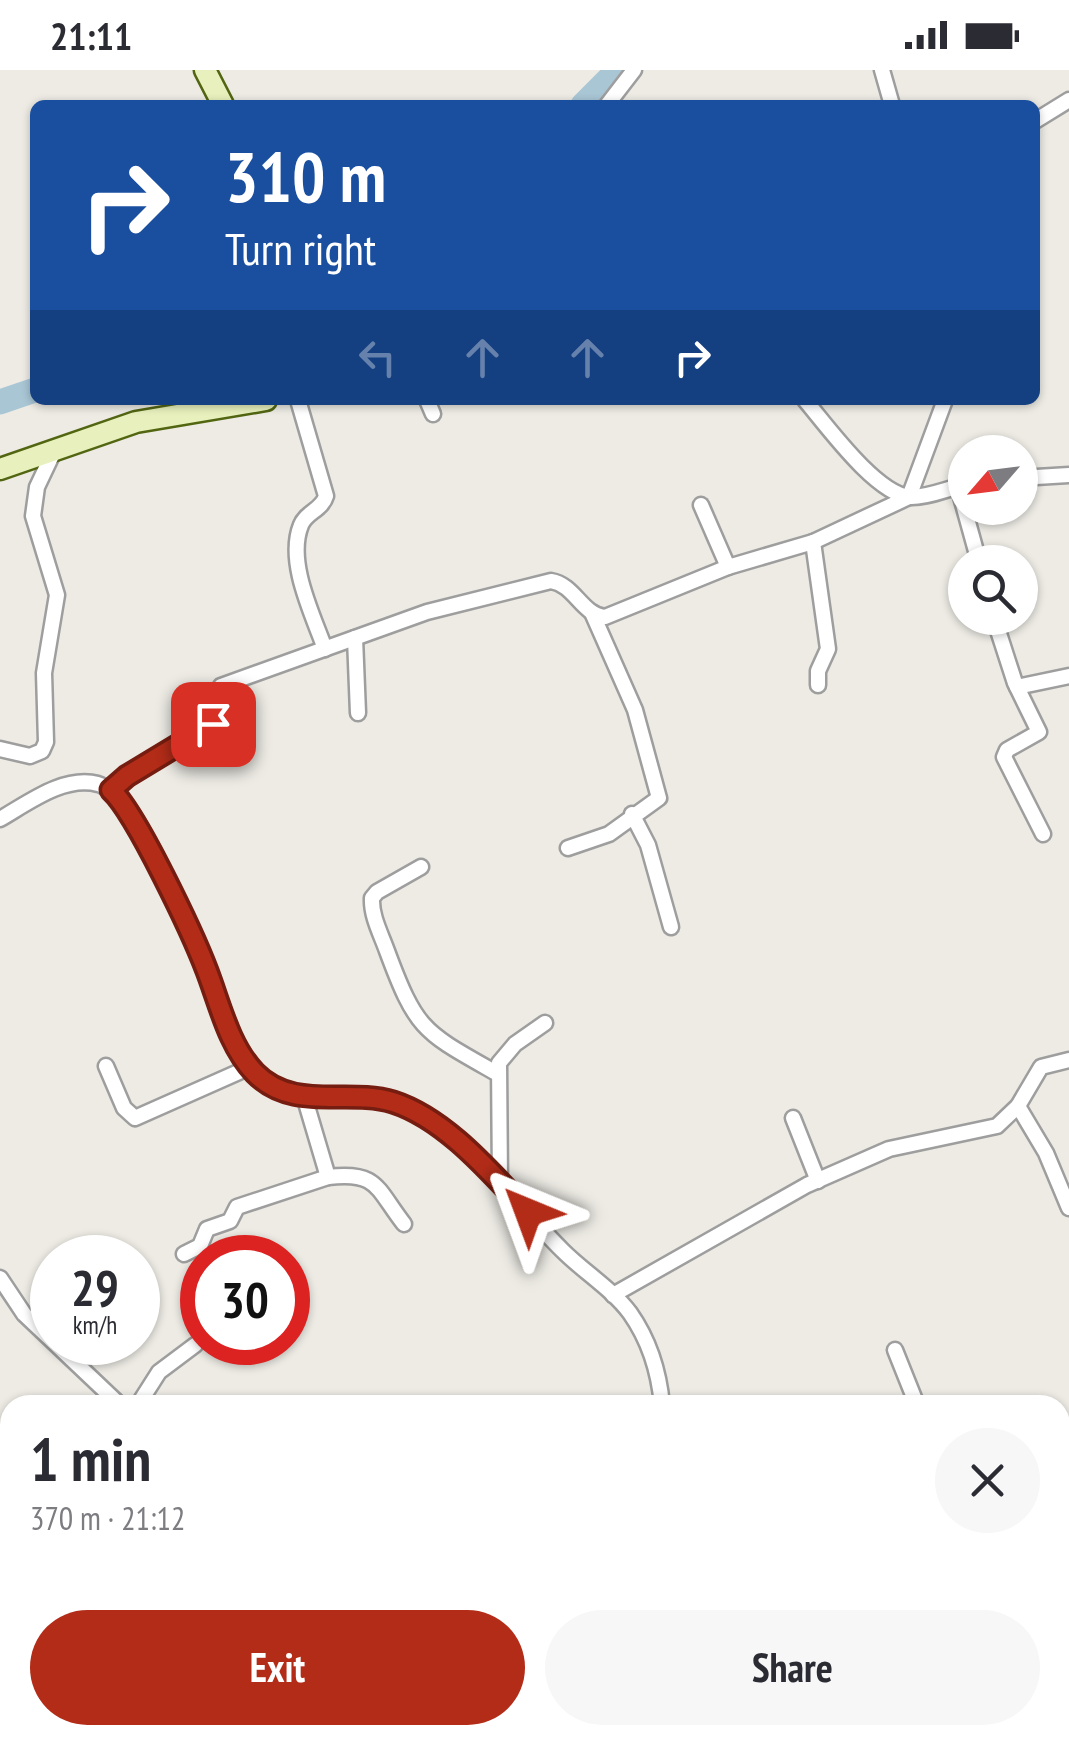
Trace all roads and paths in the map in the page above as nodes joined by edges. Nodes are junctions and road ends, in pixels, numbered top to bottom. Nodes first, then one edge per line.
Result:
1 (206, 70) edge
2 (634, 70) edge
3 (882, 70) edge
4 (221, 100) edge
5 (610, 100) edge
6 (891, 100) edge
7 (1069, 100) edge
8 (1040, 118) edge
9 (230, 405) edge
10 (299, 405) edge
11 (808, 405) edge
12 (943, 405) edge
13 (56, 446) junction
14 (0, 469) edge
15 (1038, 478) edge
16 (1068, 479) edge
17 (948, 488) edge
18 (909, 497) junction
19 (701, 506) dead end
20 (813, 542) junction
21 (728, 567) junction
22 (594, 615) junction
23 (1000, 635) edge
24 (355, 638) junction
25 (325, 649) junction
26 (1069, 676) edge
27 (818, 685) dead end
28 (1017, 687) junction
29 (358, 713) dead end
30 (0, 748) edge
31 (111, 790) junction
32 (632, 814) junction
33 (0, 819) edge
34 (1043, 834) dead end
35 (568, 848) dead end
36 (421, 868) dead end
37 (671, 927) dead end
38 (546, 1024) dead end
39 (1069, 1060) edge
40 (106, 1066) dead end
41 (250, 1067) junction
42 (498, 1074) junction
43 (304, 1096) junction
44 (1018, 1106) junction
45 (793, 1118) dead end
46 (328, 1178) junction
47 (818, 1181) junction
48 (500, 1182) junction
49 (1069, 1208) edge
50 (404, 1224) dead end
51 (204, 1235) edge
52 (0, 1278) edge
53 (613, 1295) junction
54 (895, 1350) dead end
55 (180, 1356) edge
56 (109, 1395) edge
57 (144, 1395) edge
58 (660, 1395) edge
59 (913, 1395) edge

1 - 4 main road
2 - 5 street
3 - 6 street
7 - 8 street
9 - 13 main road
10 - 25 street
11 - 18 street
12 - 18 street
13 - 14 main road
13 - 30 street
15 - 16 street
17 - 18 street
18 - 20 street
19 - 21 street
20 - 21 street
20 - 27 street
21 - 22 street
22 - 24 street
22 - 32 street
23 - 28 street
24 - 25 street
24 - 29 street
25 - 31 street
26 - 28 street
28 - 34 street
31 - 33 street
31 - 41 street
32 - 35 street
32 - 37 street
36 - 42 street
38 - 42 street
39 - 44 street
40 - 41 street
41 - 43 street
42 - 48 street
43 - 46 street
43 - 48 street
44 - 47 street
44 - 49 street
45 - 47 street
46 - 50 street
46 - 51 street
47 - 53 street
48 - 53 street
52 - 56 street
53 - 58 street
54 - 59 street
55 - 57 street

